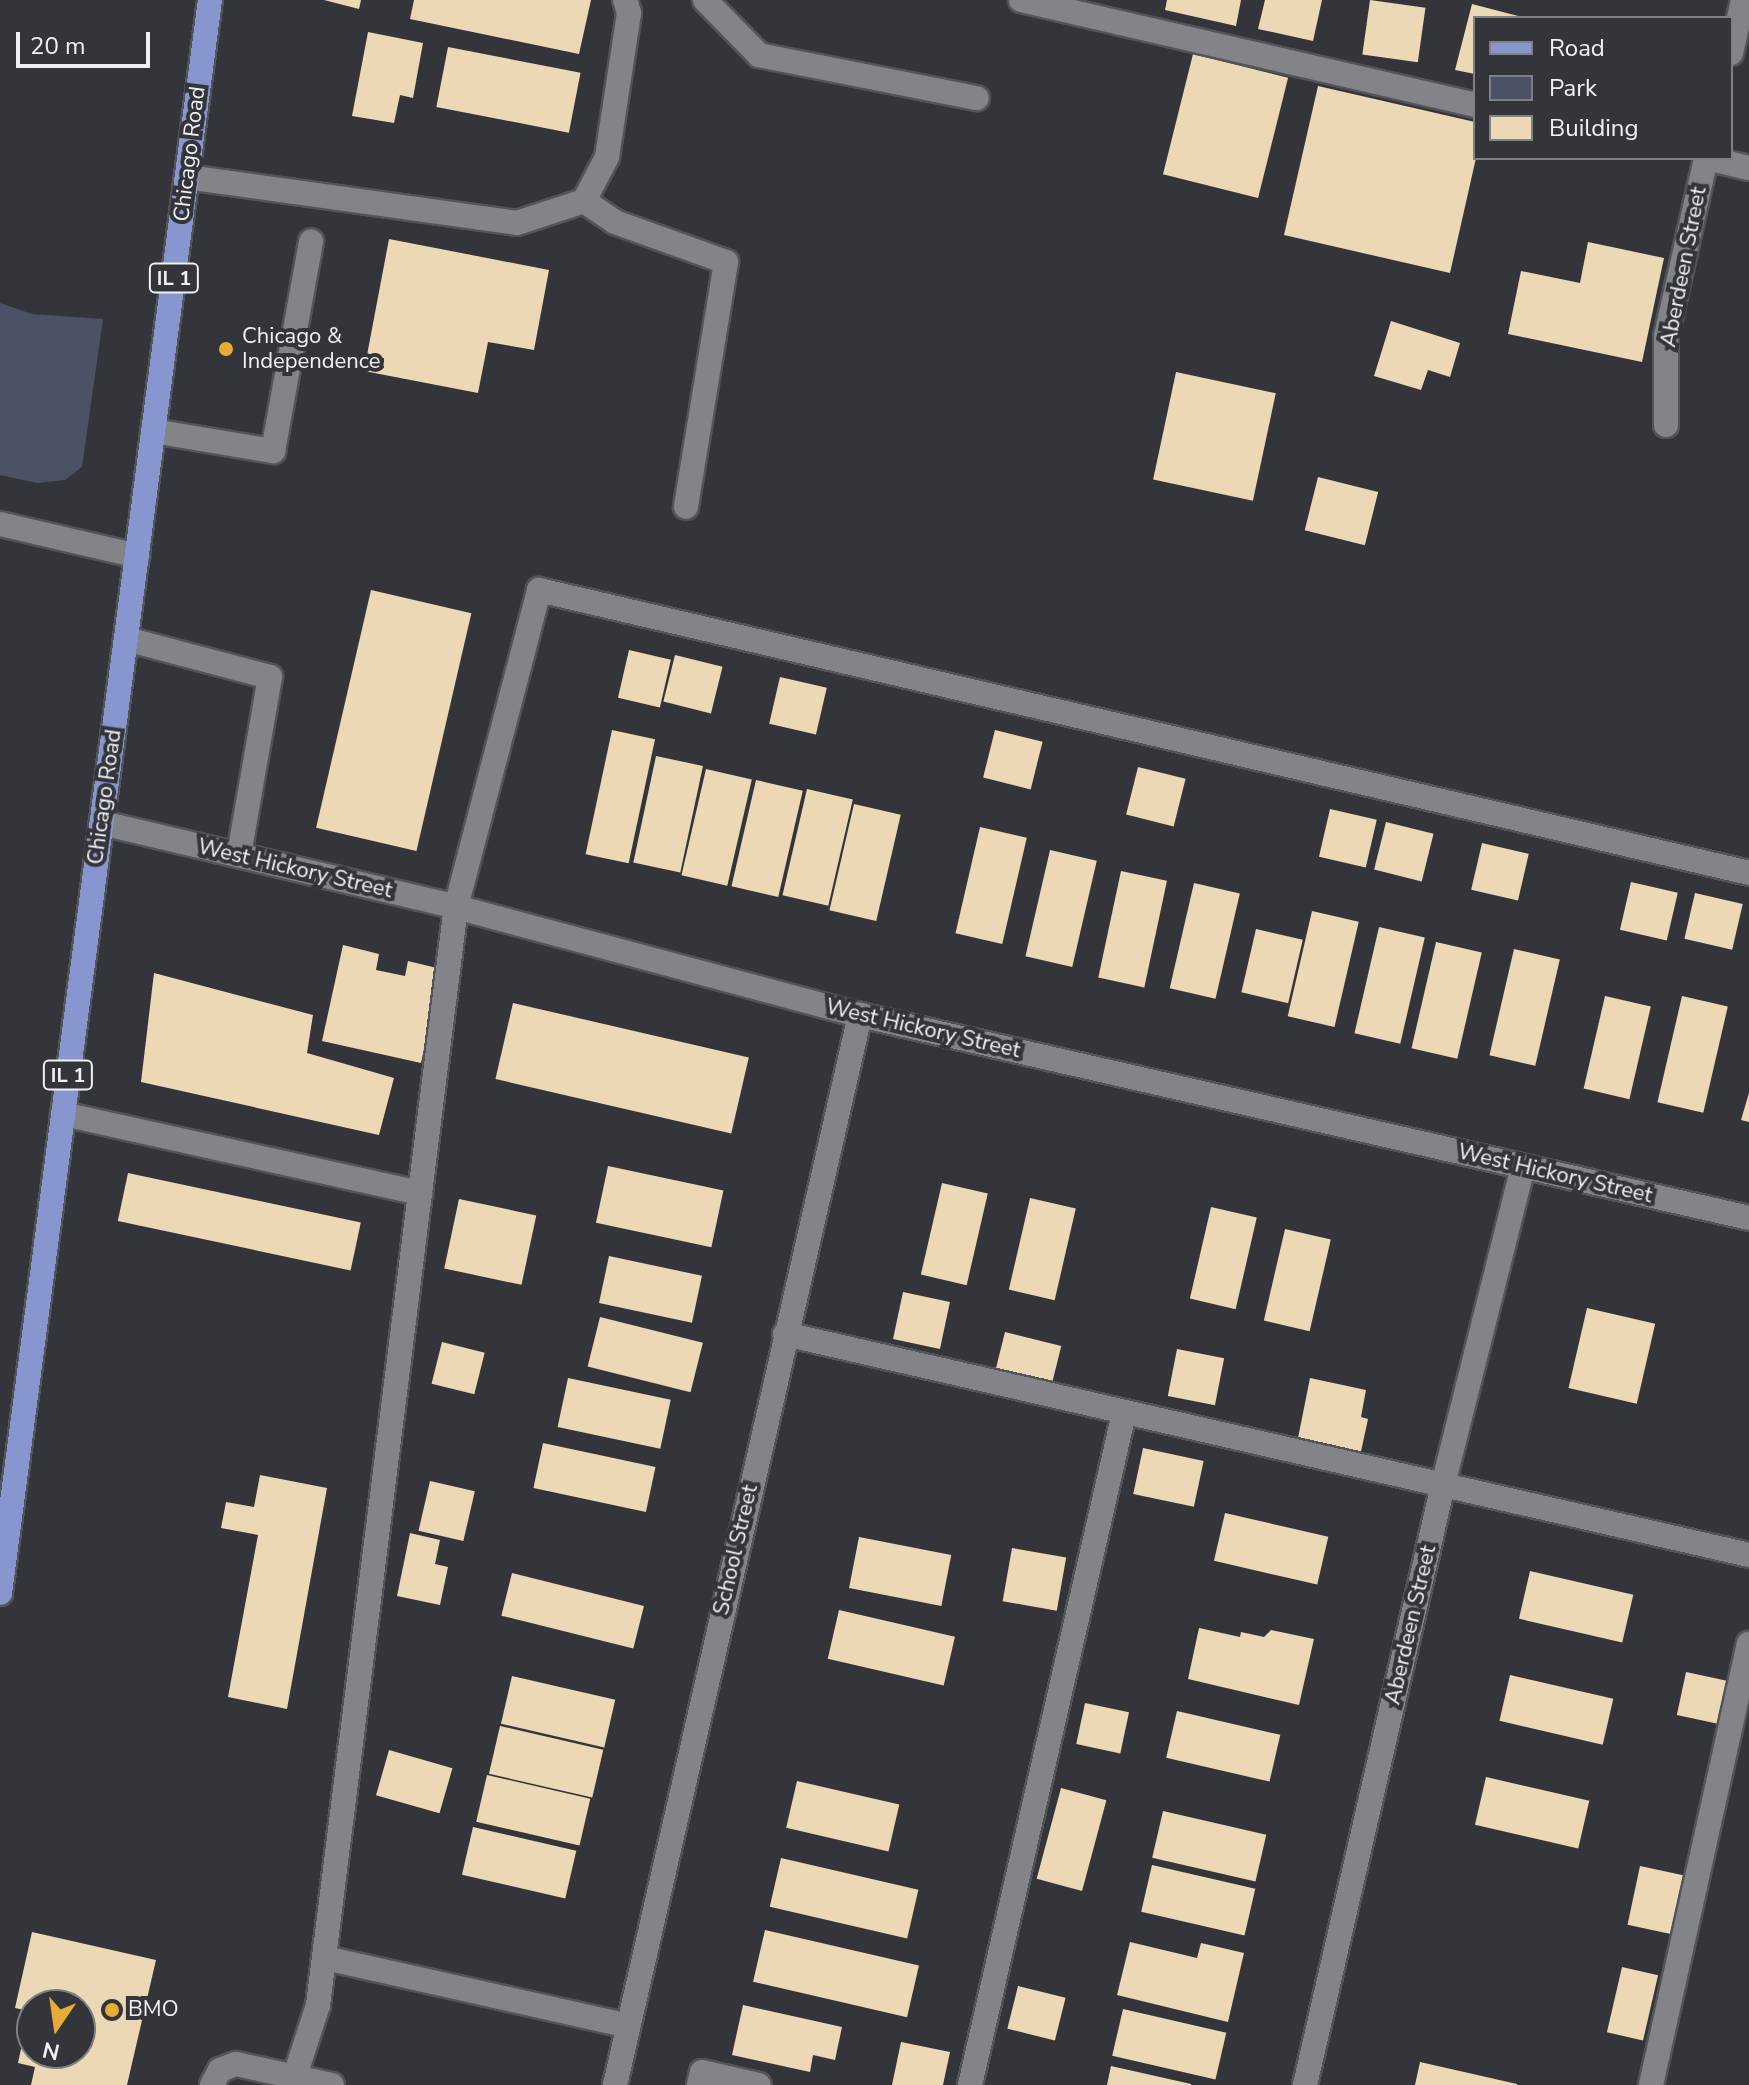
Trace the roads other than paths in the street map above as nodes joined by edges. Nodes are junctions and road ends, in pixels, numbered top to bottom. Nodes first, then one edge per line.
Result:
1 (210, 0) edge
2 (625, 0) edge
3 (705, 0) edge
4 (1021, 0) edge
5 (1743, 0) edge
6 (1077, 6) edge
7 (1733, 44) edge
8 (977, 98) dead end
9 (1473, 105) edge
10 (1706, 160) edge
11 (1715, 160) edge
12 (1749, 168) edge
13 (187, 177) junction
14 (584, 201) junction
15 (311, 241) dead end
16 (1666, 425) dead end
17 (153, 431) junction
18 (686, 507) dead end
19 (0, 524) edge
20 (137, 556) junction
21 (126, 639) junction
22 (102, 823) junction
23 (239, 855) junction
24 (1749, 873) edge
25 (456, 907) junction
26 (860, 1015) junction
27 (63, 1114) junction
28 (1523, 1167) junction
29 (420, 1193) junction
30 (1749, 1218) edge
31 (785, 1334) junction
32 (1124, 1413) junction
33 (8, 1471) edge
34 (1443, 1485) junction
35 (1749, 1555) edge
36 (0, 1593) edge
37 (1749, 1644) edge
38 (325, 1958) junction
39 (628, 2026) junction
40 (293, 2081) edge
41 (212, 2085) edge
42 (332, 2085) edge
43 (615, 2085) edge
44 (699, 2085) edge
45 (759, 2085) edge
46 (970, 2085) edge
47 (1305, 2085) edge
48 (1651, 2085) edge

1 - 13 main road, Chicago Road / IL 1
2 - 14 street
3 - 8 street
4 - 6 street
5 - 7 street
6 - 9 street
10 - 16 street, Aberdeen Street
11 - 12 street
13 - 14 street
13 - 17 main road, Chicago Road / IL 1
14 - 18 street
15 - 17 street
17 - 20 main road, Chicago Road / IL 1
19 - 20 street
20 - 21 main road, Chicago Road / IL 1
21 - 22 main road, Chicago Road / IL 1
21 - 23 street
22 - 23 street, West Hickory Street
22 - 27 main road, Chicago Road / IL 1
23 - 25 street, West Hickory Street
24 - 25 street
25 - 26 street, West Hickory Street
25 - 29 street
26 - 28 street, West Hickory Street
26 - 31 street, School Street
27 - 29 street
27 - 33 main road, Chicago Road / IL 1
28 - 30 street, West Hickory Street
28 - 34 street, Aberdeen Street
29 - 38 street
31 - 32 street
31 - 39 street, School Street
32 - 34 street
32 - 46 street
33 - 36 main road, Chicago Road / IL 1
34 - 35 street
34 - 47 street, Aberdeen Street
37 - 48 street
38 - 39 street
38 - 40 street
39 - 43 street, School Street
40 - 41 street
40 - 42 street
44 - 45 street

